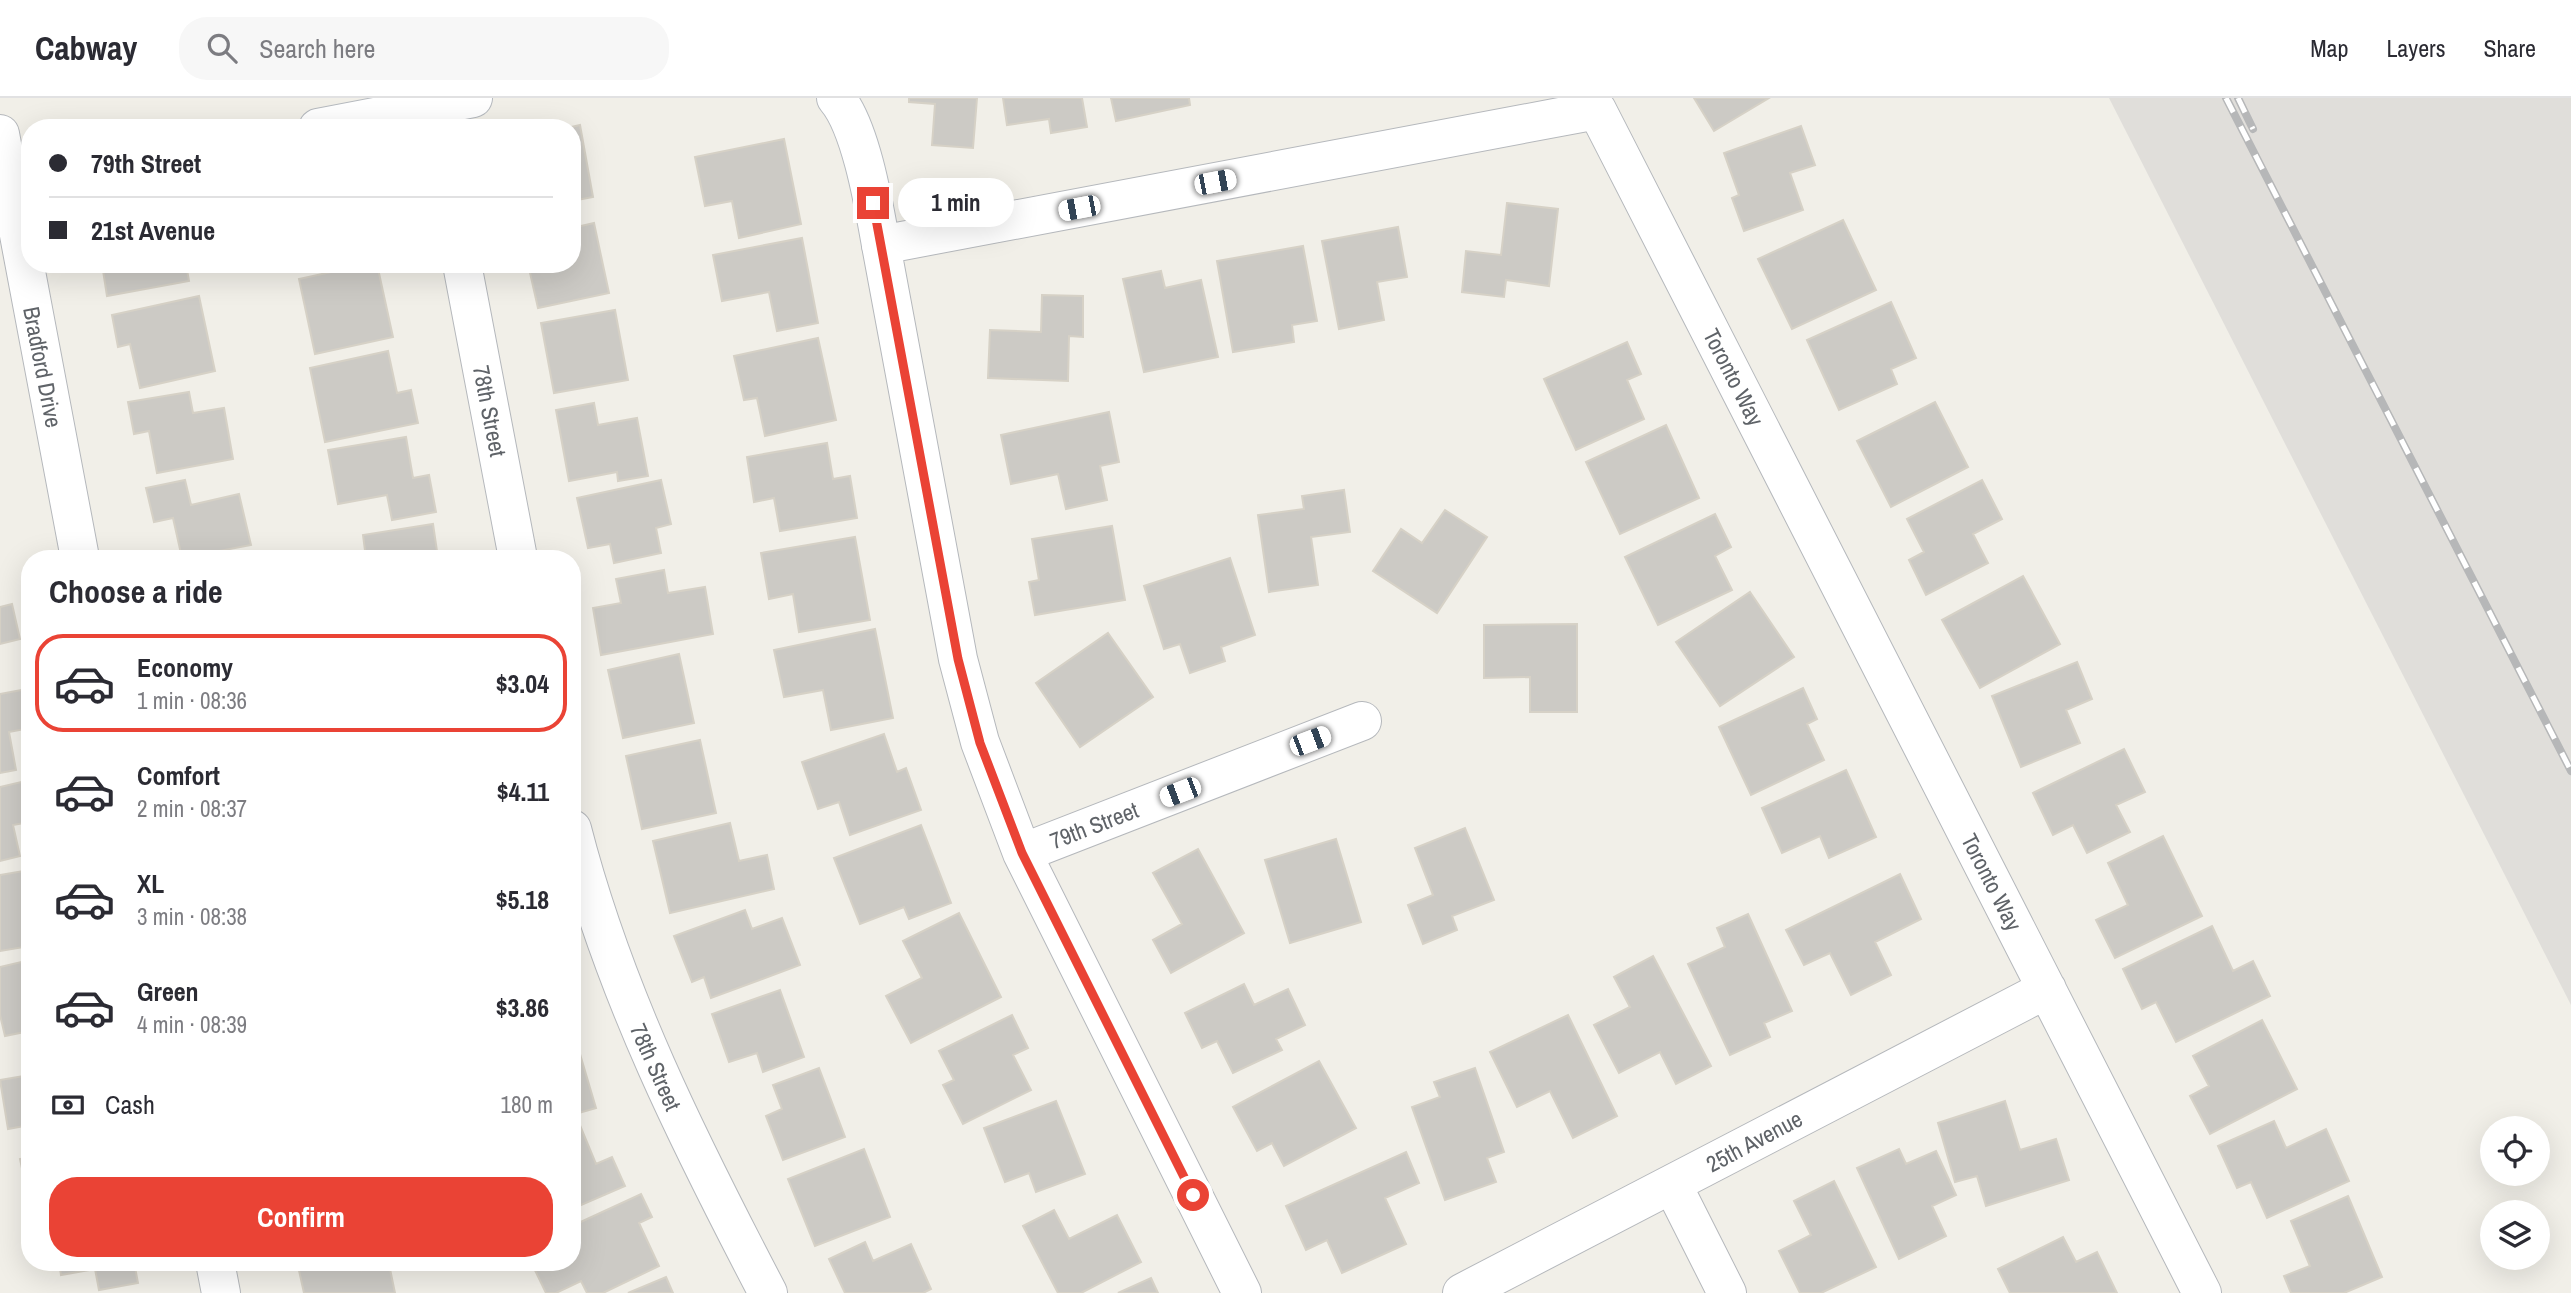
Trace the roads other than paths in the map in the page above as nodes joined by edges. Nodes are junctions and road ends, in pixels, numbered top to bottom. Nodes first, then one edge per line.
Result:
1 (474, 98) edge
2 (808, 98) edge
3 (836, 98) edge
4 (434, 117) edge
5 (413, 119) edge
6 (0, 134) edge
7 (858, 147) junction
8 (13, 187) edge
9 (21, 232) edge
10 (881, 245) junction
11 (28, 273) edge
12 (464, 273) edge
13 (78, 550) edge
14 (516, 550) edge
15 (1362, 721) dead end
16 (1022, 853) junction
17 (581, 865) edge
18 (2047, 989) junction
19 (1672, 1184) junction
20 (217, 1271) edge
21 (221, 1293) edge
22 (768, 1293) edge
23 (1242, 1293) edge
24 (1462, 1293) edge
25 (1727, 1293) edge
26 (2202, 1293) edge

1 - 4 street
2 - 7 street
3 - 7 street
4 - 5 street
6 - 8 street, Bradford Drive
7 - 10 street, 79th Street
8 - 9 street, Bradford Drive
10 - 16 street, 79th Street
10 - 18 street, Toronto Way
11 - 13 street, Bradford Drive
12 - 14 street, 78th Street
15 - 16 street, 79th Street
16 - 23 street, 79th Street
17 - 22 street, 78th Street
18 - 19 street, 25th Avenue
18 - 26 street, Toronto Way
19 - 24 street, 25th Avenue
19 - 25 street
20 - 21 street

